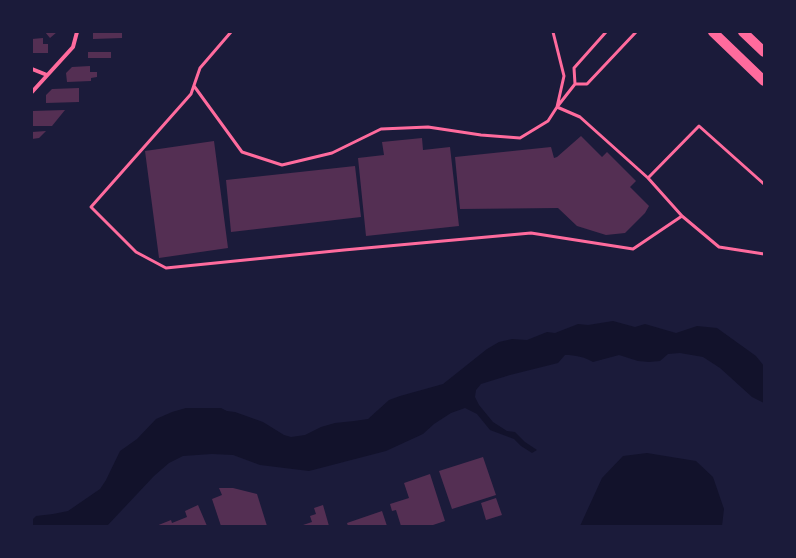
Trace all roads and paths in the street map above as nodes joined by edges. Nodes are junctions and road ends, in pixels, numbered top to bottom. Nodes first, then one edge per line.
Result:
1 (77, 32) edge
2 (231, 32) edge
3 (553, 32) edge
4 (606, 32) edge
5 (636, 32) edge
6 (713, 32) edge
7 (743, 32) edge
8 (764, 52) edge
9 (32, 69) edge
10 (47, 75) junction
11 (764, 81) edge
12 (575, 84) junction
13 (194, 86) junction
14 (32, 92) edge
15 (557, 107) junction
16 (648, 178) junction
17 (764, 184) edge
18 (682, 216) junction
19 (764, 254) edge

1 - 10 street
2 - 13 lane
3 - 15 lane
4 - 12 lane
5 - 12 lane
6 - 11 main road
7 - 8 main road
9 - 10 street
10 - 14 street
12 - 15 lane
13 - 15 lane
13 - 18 lane
15 - 16 lane
16 - 17 lane
16 - 18 lane
18 - 19 lane

